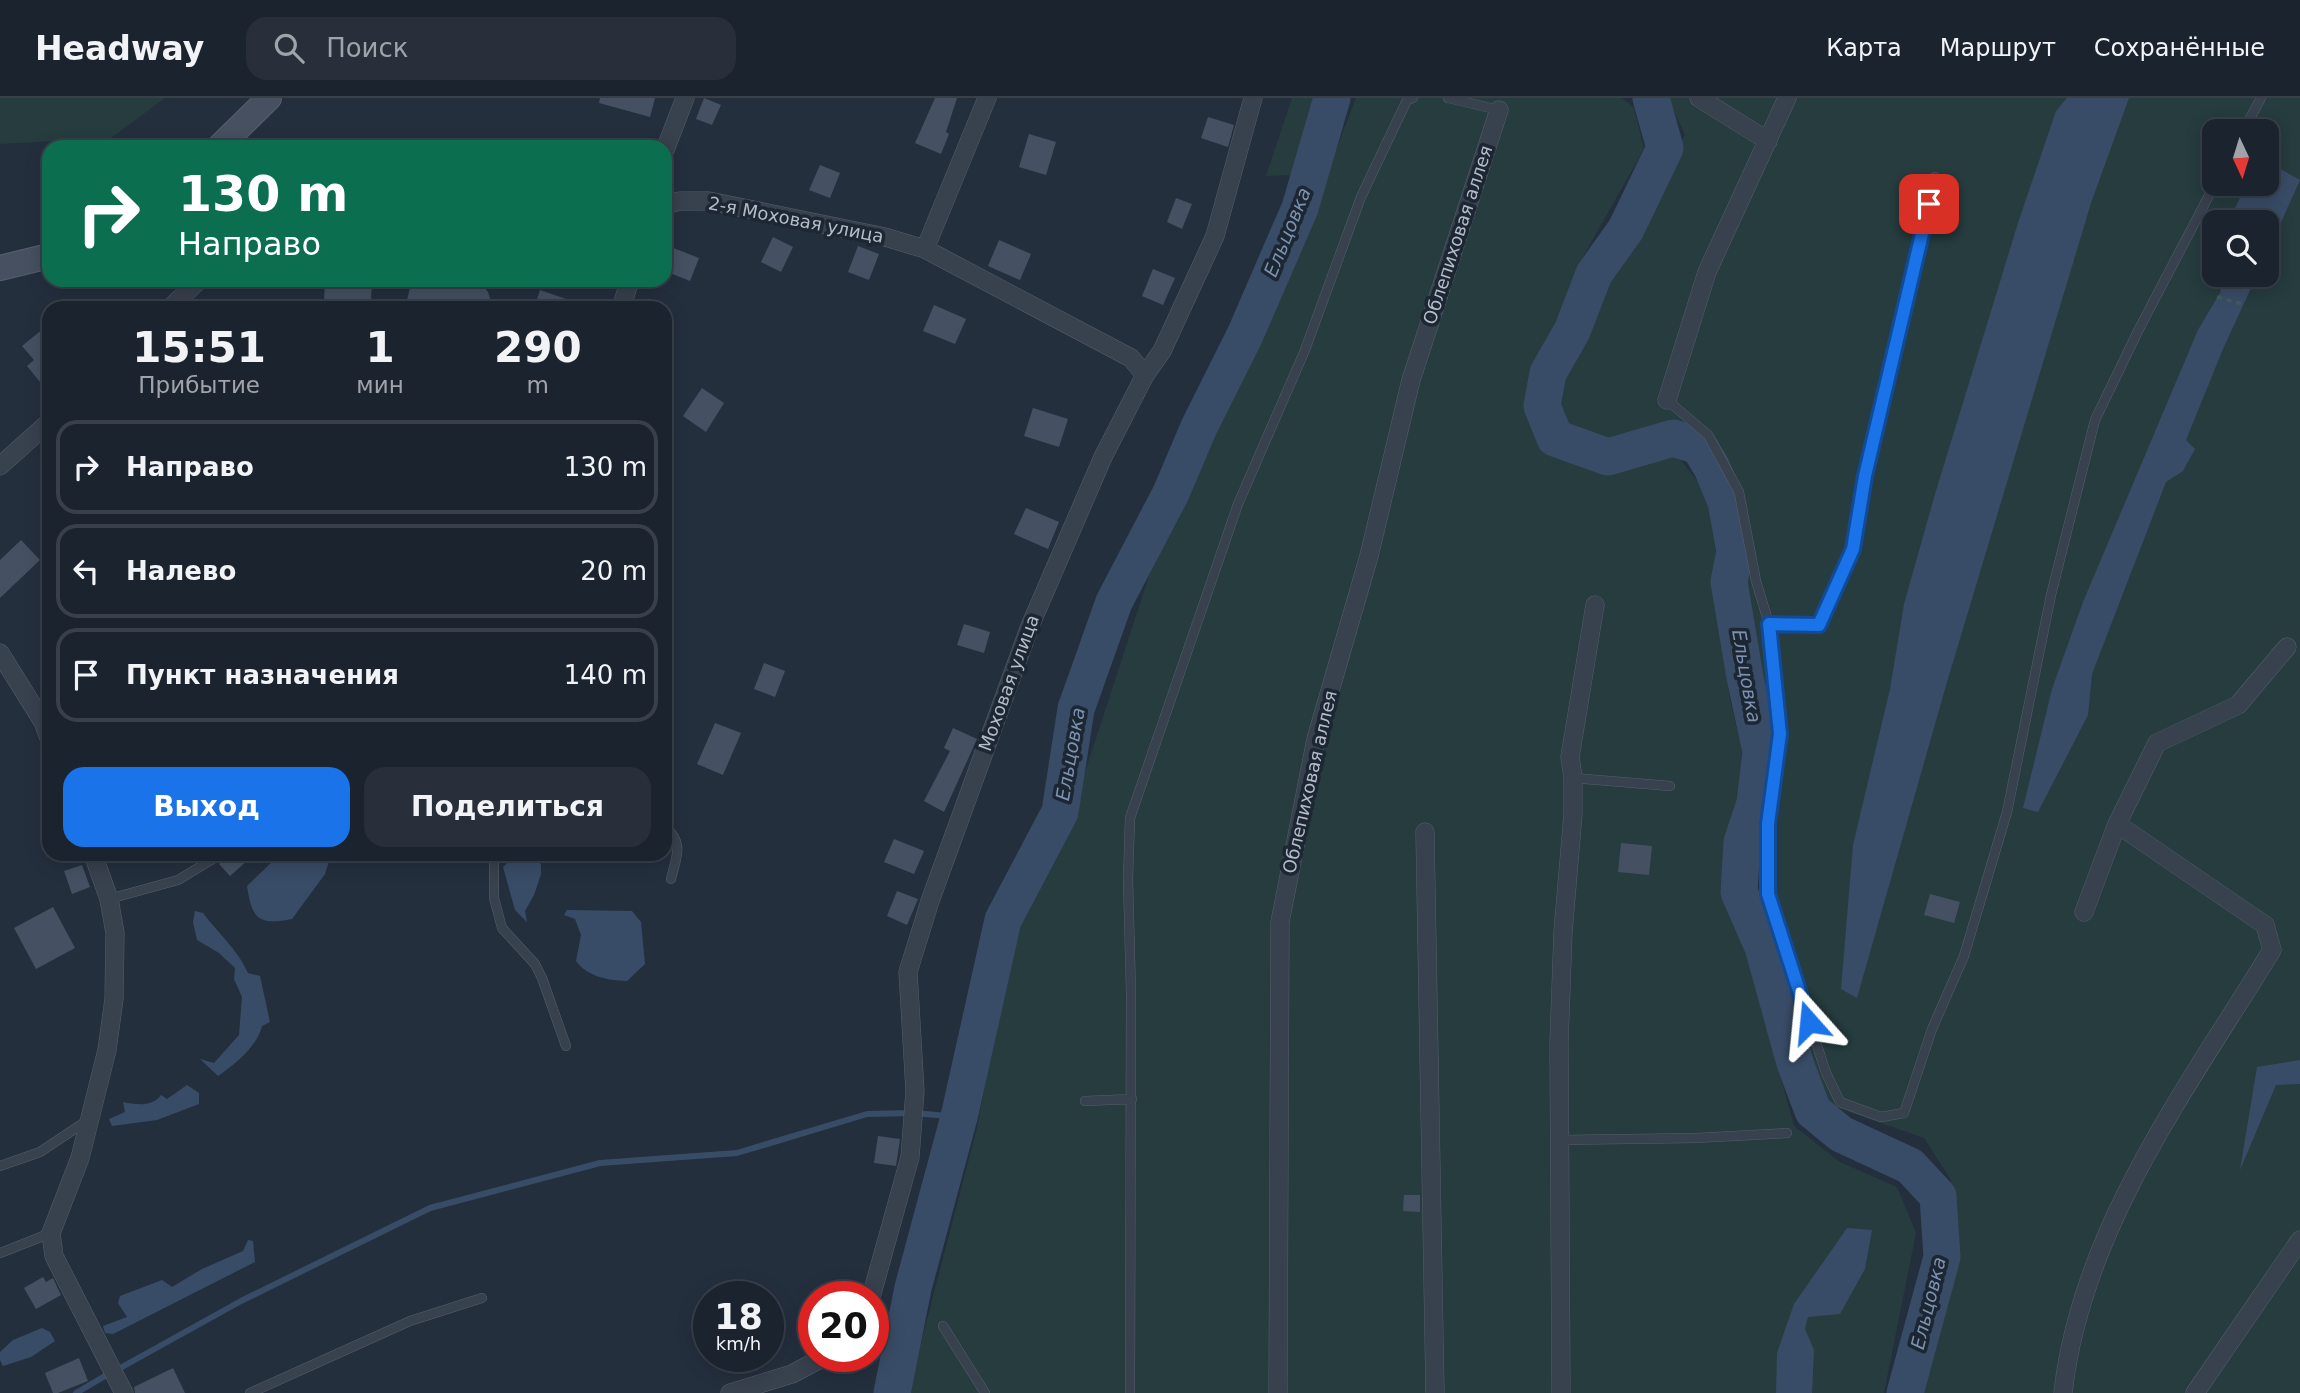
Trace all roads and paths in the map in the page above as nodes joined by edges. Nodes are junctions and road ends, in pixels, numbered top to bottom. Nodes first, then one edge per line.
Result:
1 (269, 98) edge
2 (685, 98) edge
3 (987, 98) edge
4 (1253, 98) edge
5 (1413, 98) edge
6 (1448, 98) edge
7 (1699, 98) edge
8 (1787, 98) edge
9 (2261, 98) edge
10 (1499, 110) joint
11 (2250, 119) edge
12 (226, 140) edge
13 (669, 140) edge
14 (1768, 141) junction
15 (1936, 177) dead end
16 (2209, 196) edge
17 (672, 203) edge
18 (925, 249) junction
19 (42, 258) edge
20 (0, 268) edge
21 (192, 287) edge
22 (2217, 296) dead end
23 (177, 301) edge
24 (2243, 304) dead end
25 (1145, 375) junction
26 (1667, 400) joint
27 (42, 428) edge
28 (0, 466) edge
29 (1595, 605) dead end
30 (1769, 624) junction
31 (2287, 647) dead end
32 (0, 653) edge
33 (42, 720) edge
34 (1573, 778) junction
35 (1670, 786) dead end
36 (2116, 824) junction
37 (1425, 832) dead end
38 (672, 833) edge
39 (95, 861) edge
40 (209, 861) edge
41 (494, 861) edge
42 (671, 878) dead end
43 (108, 899) junction
44 (2084, 912) dead end
45 (566, 1046) dead end
46 (1132, 1099) junction
47 (1085, 1101) dead end
48 (90, 1119) junction
49 (1787, 1133) dead end
50 (1560, 1140) junction
51 (0, 1166) edge
52 (51, 1233) junction
53 (2300, 1240) edge
54 (0, 1252) edge
55 (875, 1281) edge
56 (482, 1298) dead end
57 (943, 1326) dead end
58 (798, 1371) edge
59 (124, 1393) edge
60 (250, 1393) edge
61 (730, 1393) edge
62 (985, 1393) edge
63 (1130, 1393) edge
64 (1278, 1393) edge
65 (1435, 1393) edge
66 (1561, 1393) edge
67 (2063, 1393) edge
68 (2195, 1393) edge

1 - 12 street
2 - 13 street
3 - 18 street
4 - 25 street, Моховая улица
5 - 46 lane
6 - 10 lane
7 - 14 street
8 - 14 street
9 - 11 lane
10 - 64 street, Облепиховая аллея
14 - 26 street
15 - 30 lane
16 - 30 lane
17 - 18 street, 2-я Моховая улица
18 - 25 street, 2-я Моховая улица
19 - 20 street
21 - 23 street
22 - 24 path
25 - 55 street, Моховая улица
26 - 30 lane
27 - 28 street
29 - 34 street
31 - 36 street
32 - 33 street
34 - 35 lane
34 - 50 street
36 - 44 street
36 - 67 street
37 - 65 street
38 - 42 lane
39 - 43 street
40 - 43 lane
41 - 45 lane
43 - 48 street
46 - 47 lane
46 - 63 lane
48 - 51 lane
48 - 52 street
49 - 50 lane
50 - 66 street
52 - 54 lane
52 - 59 street
53 - 68 street
56 - 60 lane
57 - 62 lane
58 - 61 street

